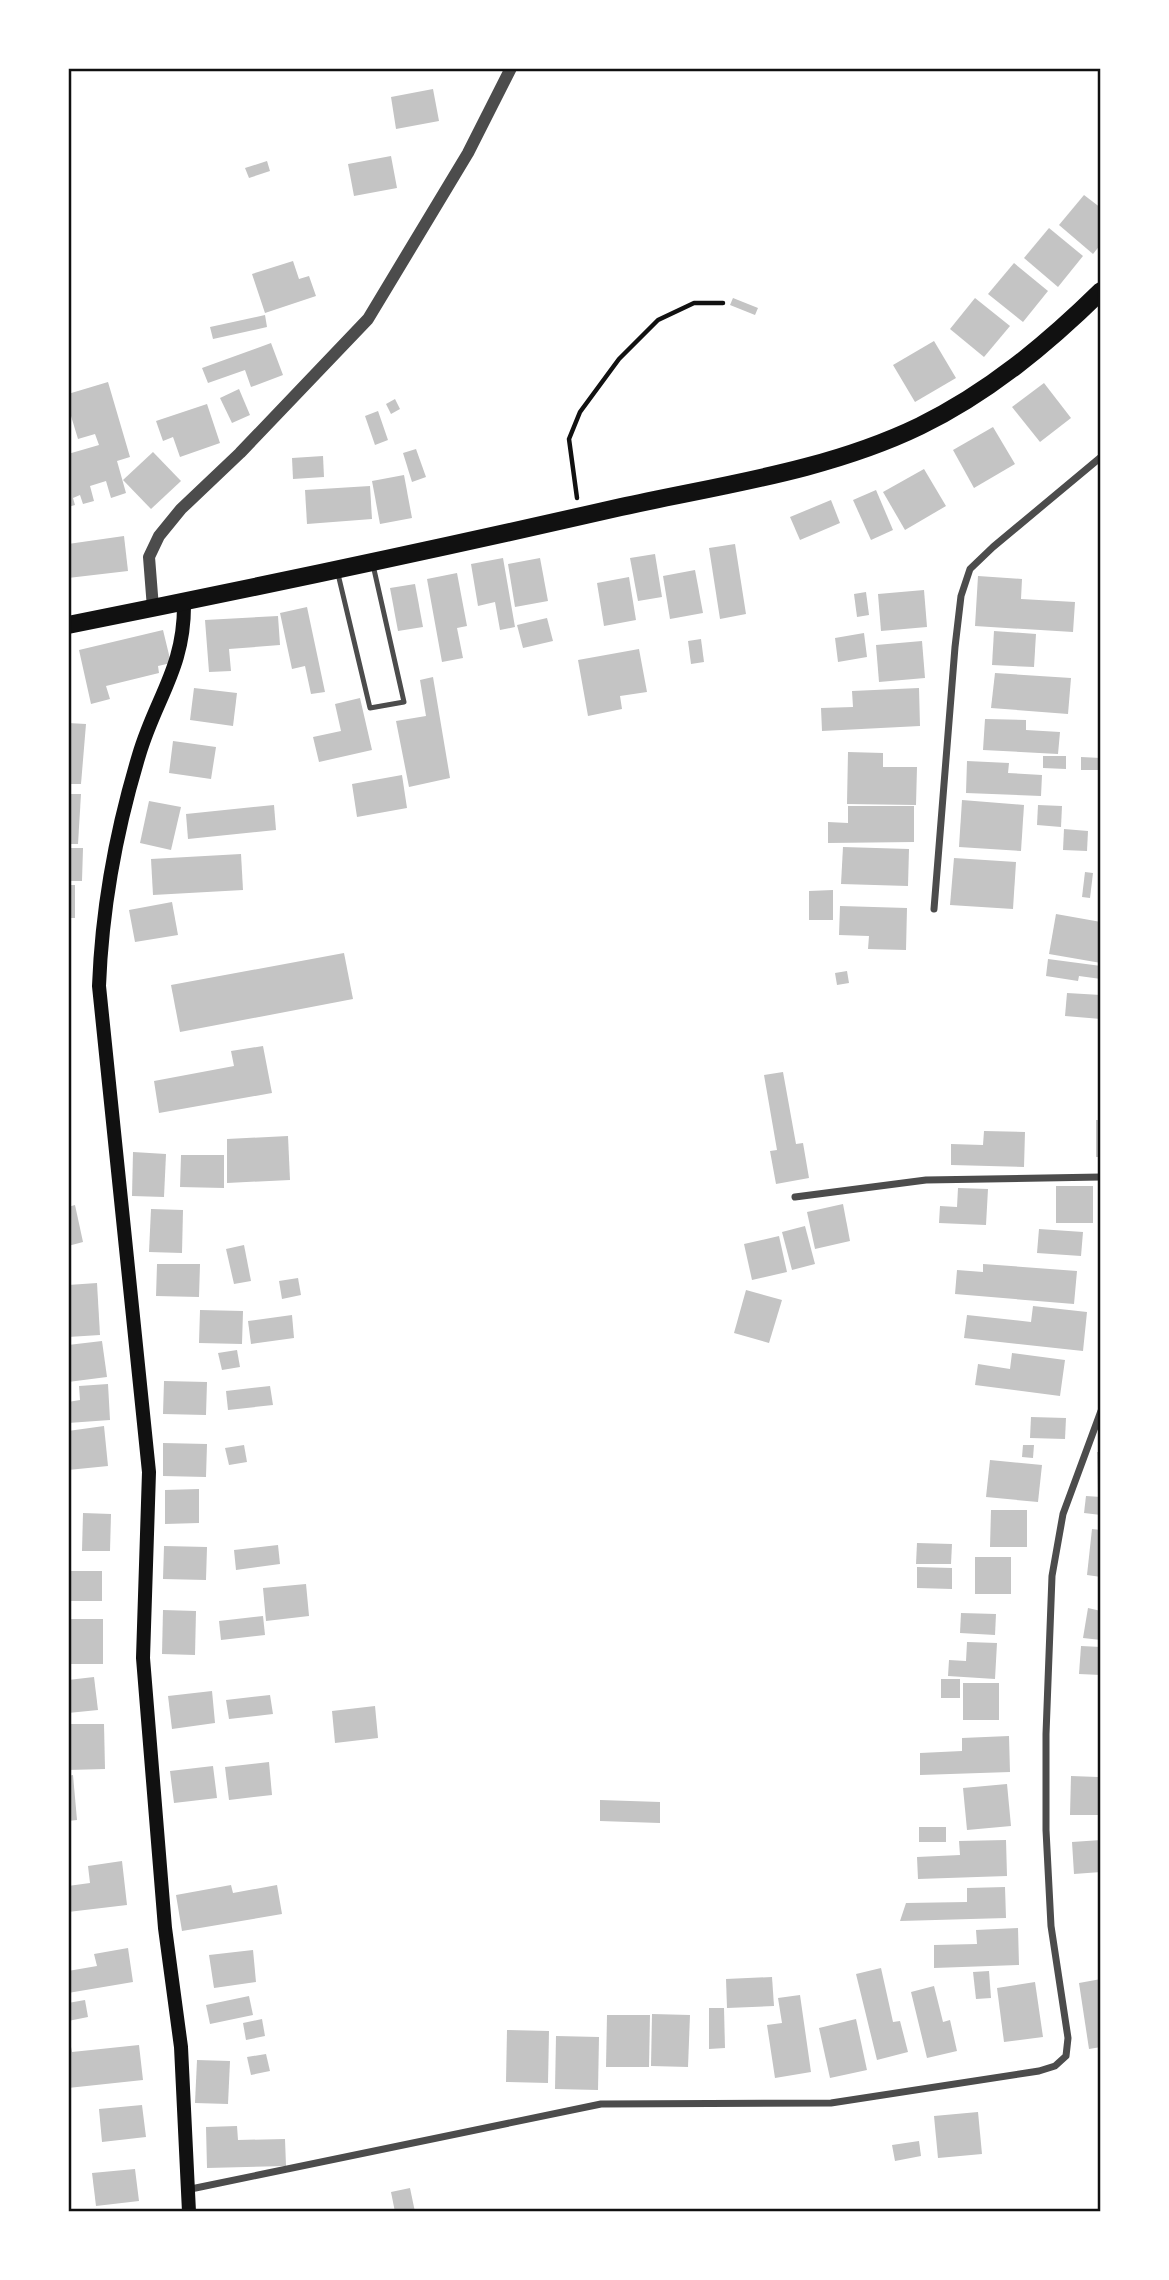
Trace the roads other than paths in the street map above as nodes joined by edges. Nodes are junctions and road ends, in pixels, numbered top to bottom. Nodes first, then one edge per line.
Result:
1 (511, 68) edge
2 (1101, 291) edge
3 (1101, 457) edge
4 (372, 562) junction
5 (337, 570) junction
6 (184, 602) junction
7 (153, 608) junction
8 (68, 625) edge
9 (934, 909) dead end
10 (1101, 1177) edge
11 (795, 1197) dead end
12 (1101, 1412) edge
13 (1097, 1432) edge
14 (186, 2190) junction
15 (189, 2212) edge

1 - 7 street
2 - 4 main road
3 - 9 street
4 - 5 main road
4 - 5 lane
5 - 6 main road
6 - 7 main road
6 - 14 main road
7 - 8 main road
10 - 11 street
12 - 13 street
13 - 14 street
14 - 15 main road

